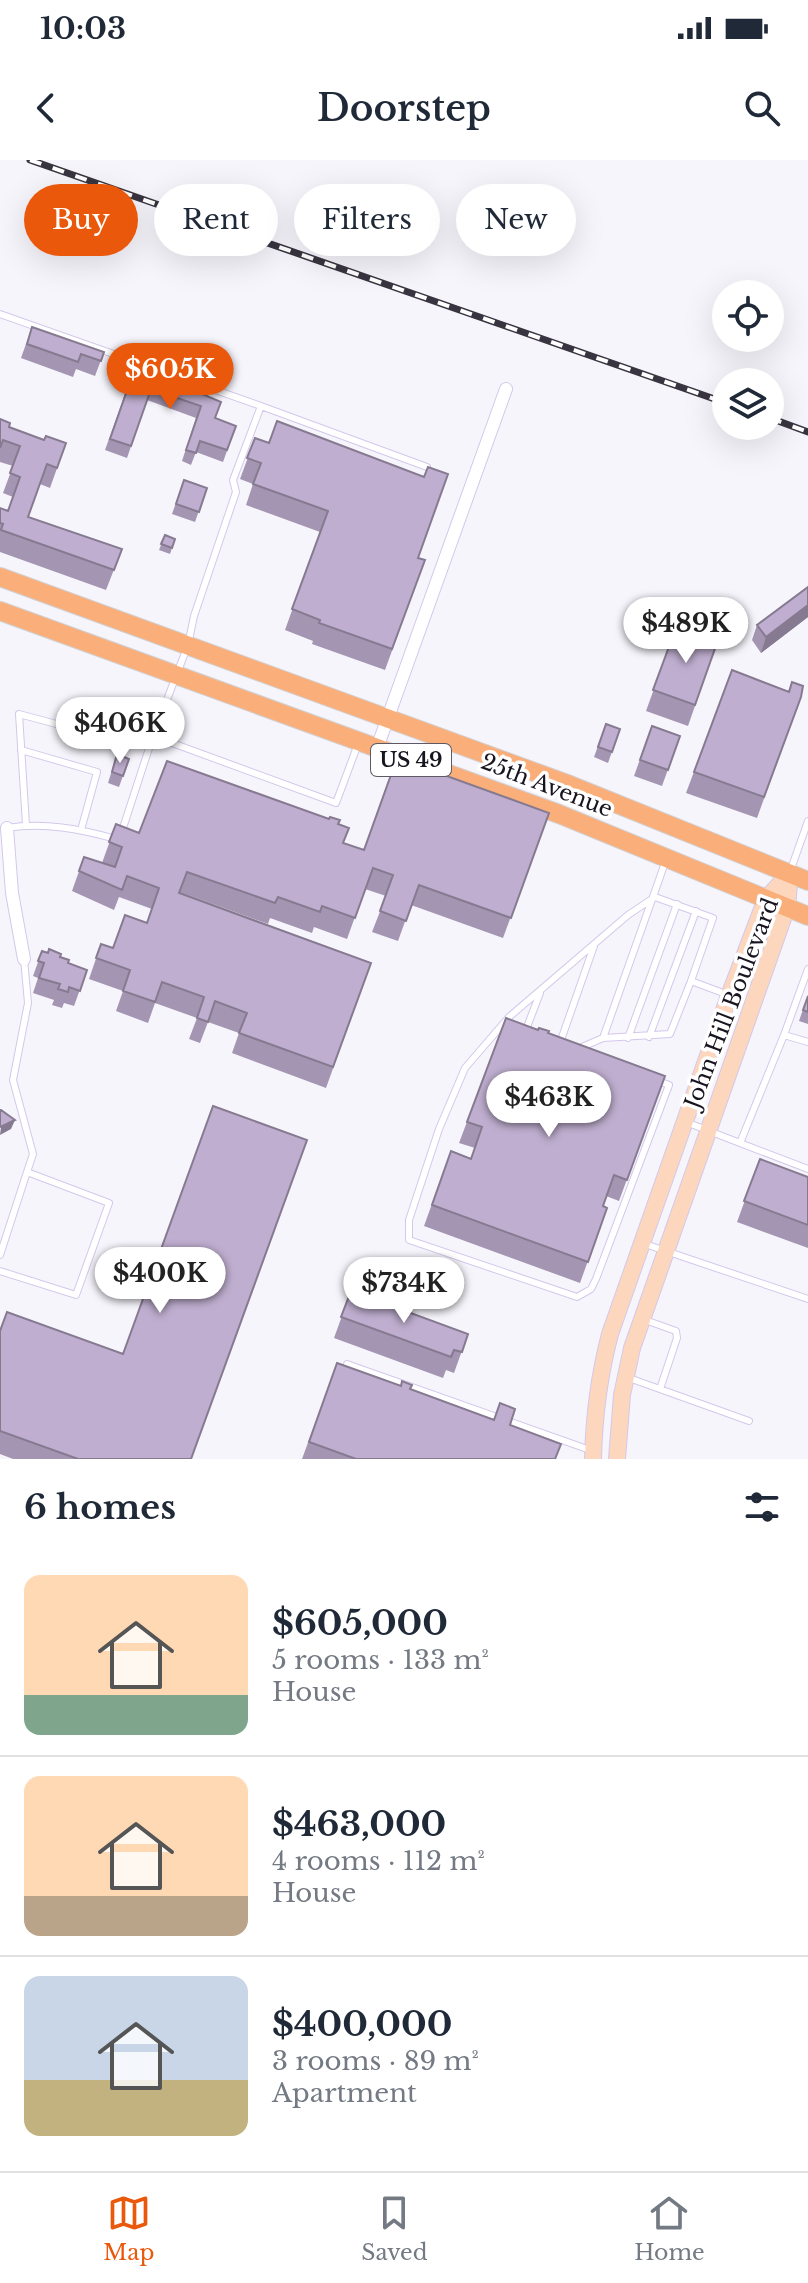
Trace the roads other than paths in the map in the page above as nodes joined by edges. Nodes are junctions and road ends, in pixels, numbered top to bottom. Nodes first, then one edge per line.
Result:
1 (0, 314) edge
2 (506, 389) dead end
3 (261, 406) junction
4 (427, 467) edge
5 (0, 577) edge
6 (0, 611) edge
7 (188, 645) junction
8 (176, 675) junction
9 (388, 717) junction
10 (90, 733) dead end
11 (153, 736) junction
12 (368, 745) junction
13 (21, 750) junction
14 (570, 785) junction
15 (559, 814) junction
16 (808, 821) edge
17 (26, 825) junction
18 (7, 828) joint
19 (81, 830) junction
20 (667, 857) junction
21 (790, 873) junction
22 (808, 881) edge
23 (6, 892) edge
24 (655, 897) junction
25 (766, 899) junction
26 (677, 904) junction
27 (787, 907) junction
28 (696, 911) junction
29 (808, 916) edge
30 (595, 943) junction
31 (24, 959) joint
32 (808, 969) edge
33 (691, 981) junction
34 (541, 989) junction
35 (729, 996) junction
36 (509, 1017) junction
37 (527, 1027) junction
38 (538, 1032) edge
39 (784, 1035) junction
40 (550, 1036) edge
41 (649, 1037) junction
42 (603, 1038) junction
43 (628, 1038) junction
44 (561, 1040) junction
45 (808, 1042) edge
46 (644, 1076) edge
47 (686, 1122) junction
48 (710, 1131) junction
49 (740, 1143) junction
50 (808, 1169) edge
51 (27, 1172) junction
52 (642, 1243) junction
53 (665, 1251) junction
54 (0, 1255) edge
55 (0, 1271) edge
56 (808, 1299) edge
57 (642, 1319) junction
58 (347, 1364) edge
59 (625, 1377) junction
60 (660, 1389) junction
61 (749, 1421) dead end
62 (593, 1455) edge
63 (617, 1459) edge

1 - 3 lane
2 - 9 street
3 - 4 lane
3 - 7 lane
5 - 7 main road, 25th Avenue / US 49
6 - 8 main road, 25th Avenue / US 49
7 - 8 lane
7 - 9 main road, 25th Avenue / US 49
8 - 11 lane
8 - 12 main road, 25th Avenue / US 49
9 - 12 street
9 - 14 main road, 25th Avenue / US 49
10 - 13 lane
11 - 12 lane
11 - 19 lane
12 - 15 main road, 25th Avenue / US 49
13 - 17 lane
13 - 19 lane
14 - 15 main road
14 - 21 main road, 25th Avenue / US 49
15 - 20 main road, 25th Avenue / US 49
16 - 21 lane
17 - 18 lane
17 - 19 lane
18 - 23 street
20 - 24 lane
20 - 25 main road, 25th Avenue / US 49
21 - 22 main road, 25th Avenue / US 49
21 - 25 street, John Hill Boulevard
21 - 27 street, John Hill Boulevard
23 - 31 street
24 - 26 lane
24 - 30 lane
24 - 42 lane
25 - 27 main road, 25th Avenue / US 49
25 - 35 street, John Hill Boulevard
26 - 28 lane
26 - 43 lane
27 - 29 main road, 25th Avenue / US 49
27 - 48 street, John Hill Boulevard
28 - 33 lane
28 - 41 lane
30 - 34 lane
30 - 44 lane
31 - 51 lane
32 - 39 lane
33 - 35 lane
33 - 41 lane
34 - 36 lane
34 - 37 lane
35 - 47 street, John Hill Boulevard
36 - 37 lane
36 - 46 lane
37 - 38 lane
39 - 45 lane
39 - 49 lane
40 - 44 lane
41 - 43 lane
42 - 43 lane
42 - 44 lane
47 - 48 lane
47 - 52 street, John Hill Boulevard
48 - 49 lane
48 - 53 street, John Hill Boulevard
49 - 50 lane
51 - 54 lane
51 - 55 lane
52 - 53 lane
52 - 62 street, John Hill Boulevard
53 - 56 lane
53 - 57 street, John Hill Boulevard
57 - 59 street, John Hill Boulevard
57 - 60 lane
58 - 62 lane
59 - 60 lane
59 - 63 street, John Hill Boulevard
60 - 61 lane

